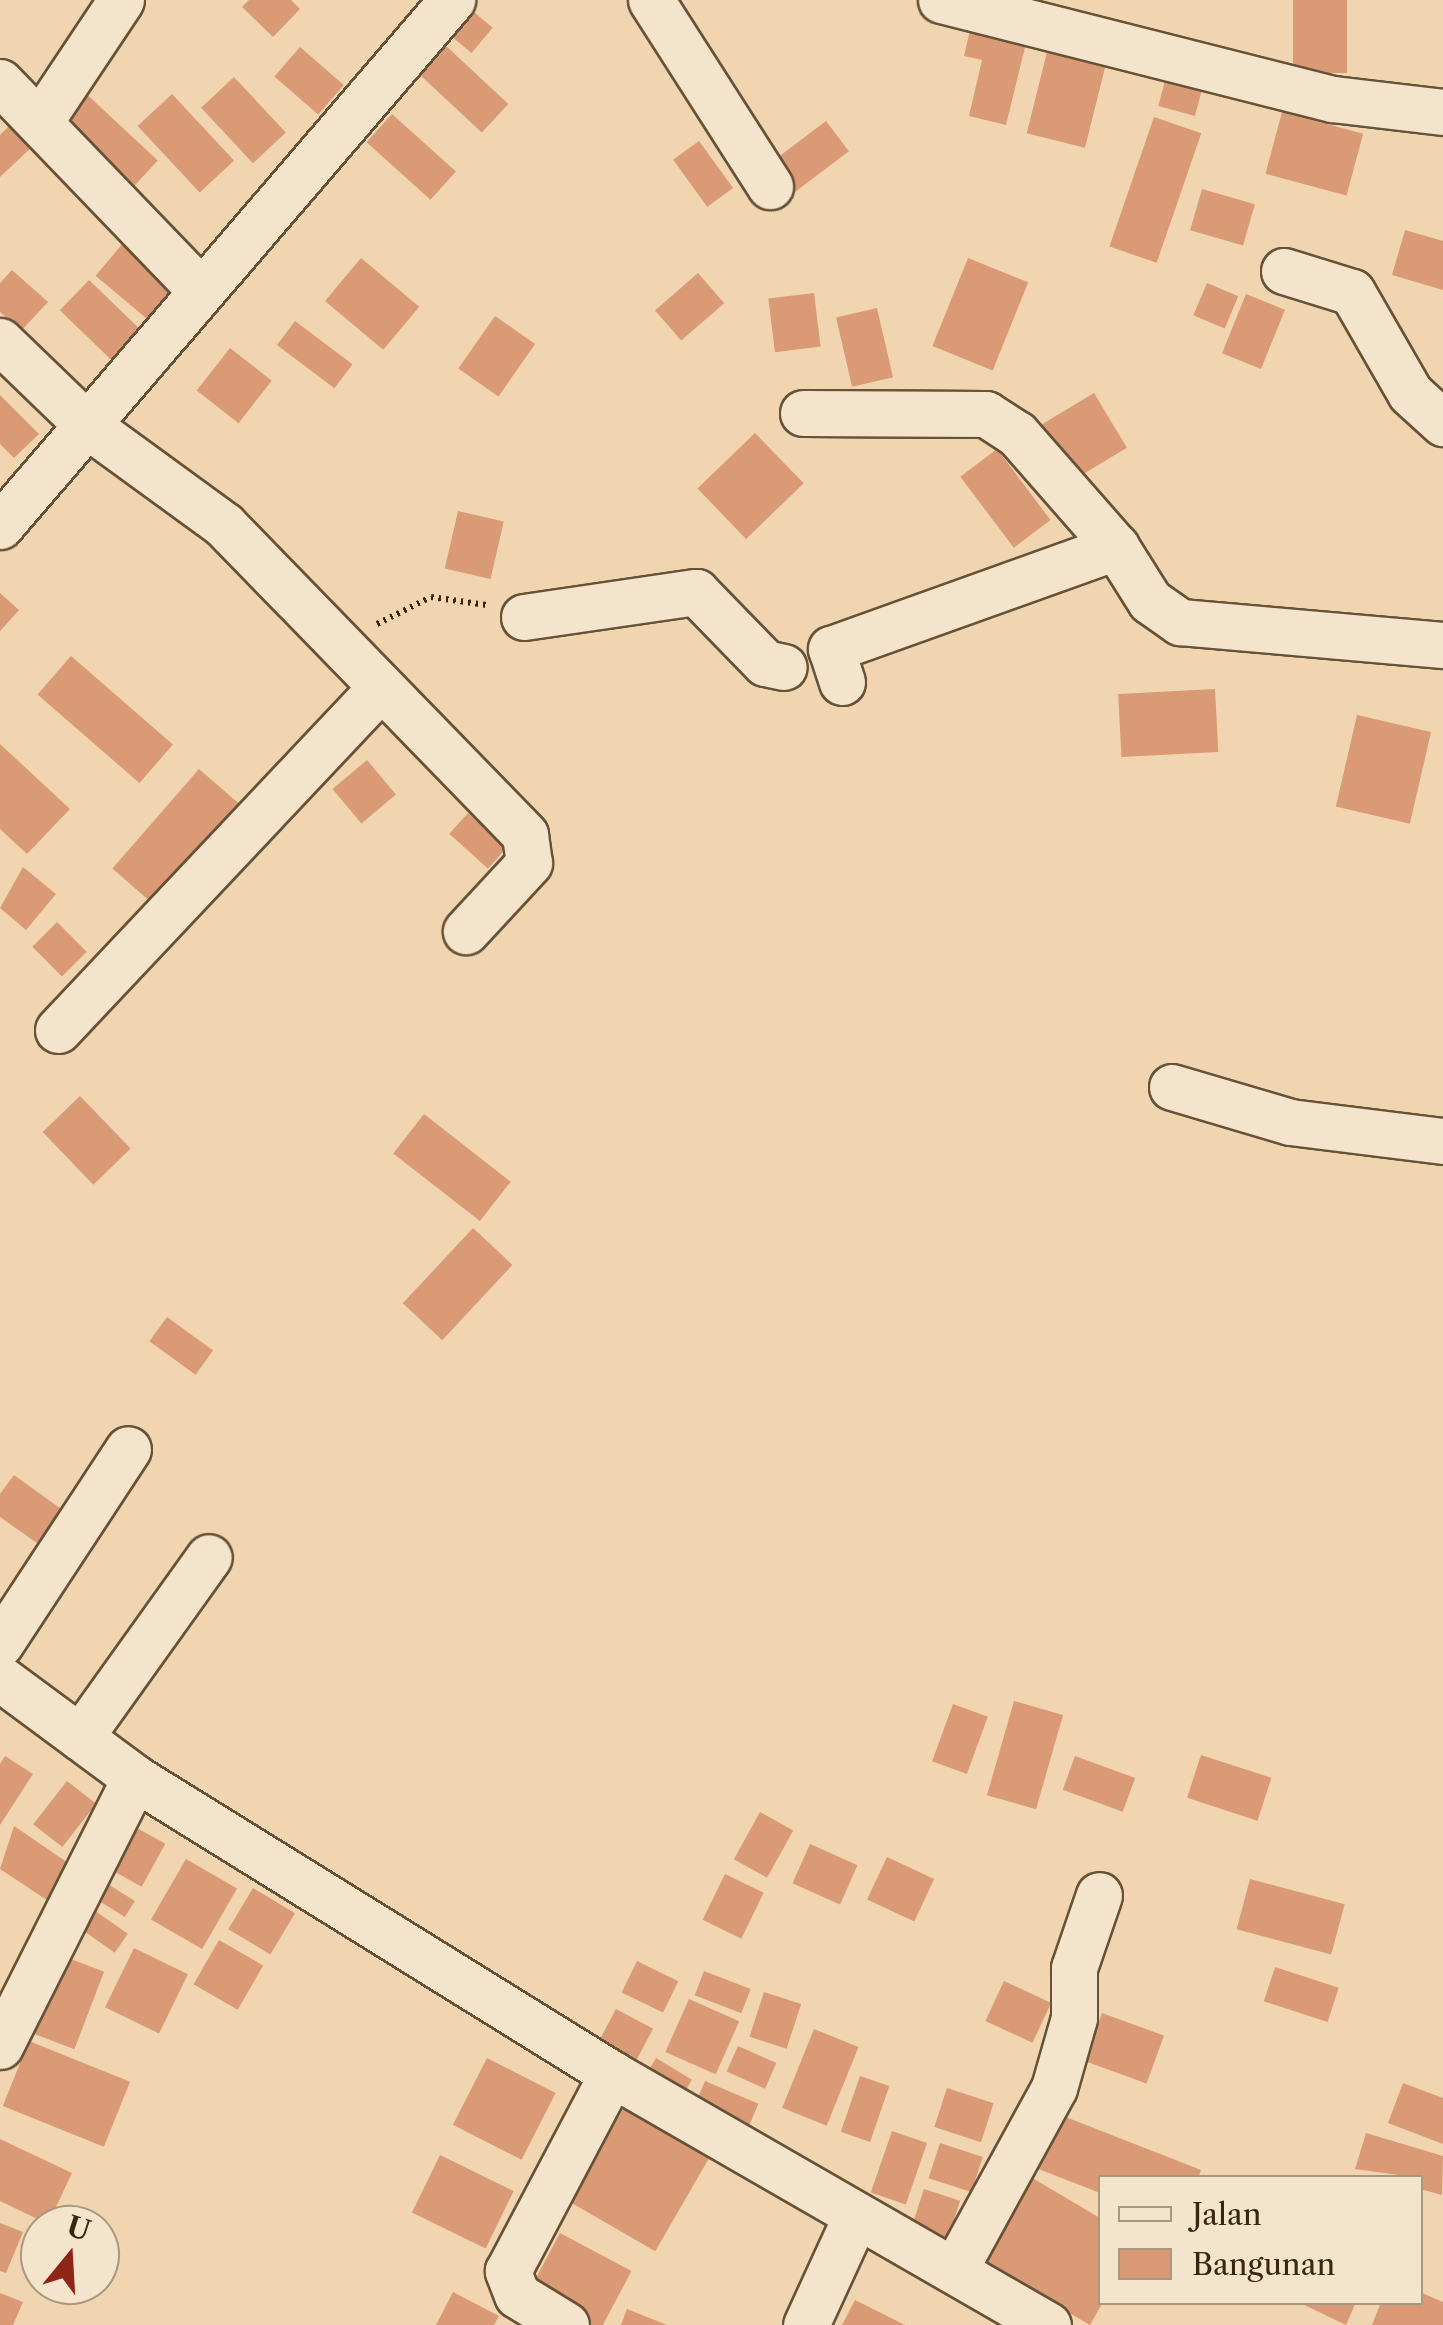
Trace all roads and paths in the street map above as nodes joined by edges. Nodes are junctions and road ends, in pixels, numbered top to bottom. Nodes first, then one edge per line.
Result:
1 (121, 0) edge
2 (452, 0) edge
3 (651, 0) edge
4 (941, 0) edge
5 (0, 82) edge
6 (1443, 112) edge
7 (41, 120) junction
8 (770, 186) dead end
9 (1284, 271) dead end
10 (200, 291) junction
11 (0, 341) edge
12 (803, 413) dead end
13 (1443, 423) edge
14 (87, 425) junction
15 (0, 526) edge
16 (1116, 547) junction
17 (524, 617) joint
18 (336, 645) junction
19 (1443, 645) edge
20 (784, 668) dead end
21 (842, 682) dead end
22 (377, 692) junction
23 (466, 931) dead end
24 (58, 1030) dead end
25 (1172, 1086) dead end
26 (1443, 1141) edge
27 (128, 1449) dead end
28 (209, 1557) dead end
29 (0, 1644) edge
30 (0, 1678) edge
31 (80, 1737) junction
32 (135, 1778) junction
33 (1099, 1895) dead end
34 (0, 2046) edge
35 (612, 2074) junction
36 (856, 2216) junction
37 (956, 2267) junction
38 (566, 2325) edge
39 (806, 2325) edge
40 (1048, 2325) edge

1 - 7 street
2 - 10 street
3 - 8 street
4 - 6 street
5 - 7 street
7 - 10 street
9 - 13 street
10 - 14 street
11 - 14 street
12 - 16 street
14 - 15 street
14 - 18 street
16 - 19 street
16 - 21 street
17 - 18 path
17 - 20 street
18 - 22 street
22 - 23 street
22 - 24 street
25 - 26 street
27 - 29 street
28 - 31 street
30 - 31 street
31 - 32 street
32 - 34 street
32 - 35 street
33 - 37 street
35 - 36 street
35 - 38 street
36 - 37 street
36 - 39 street
37 - 40 street

